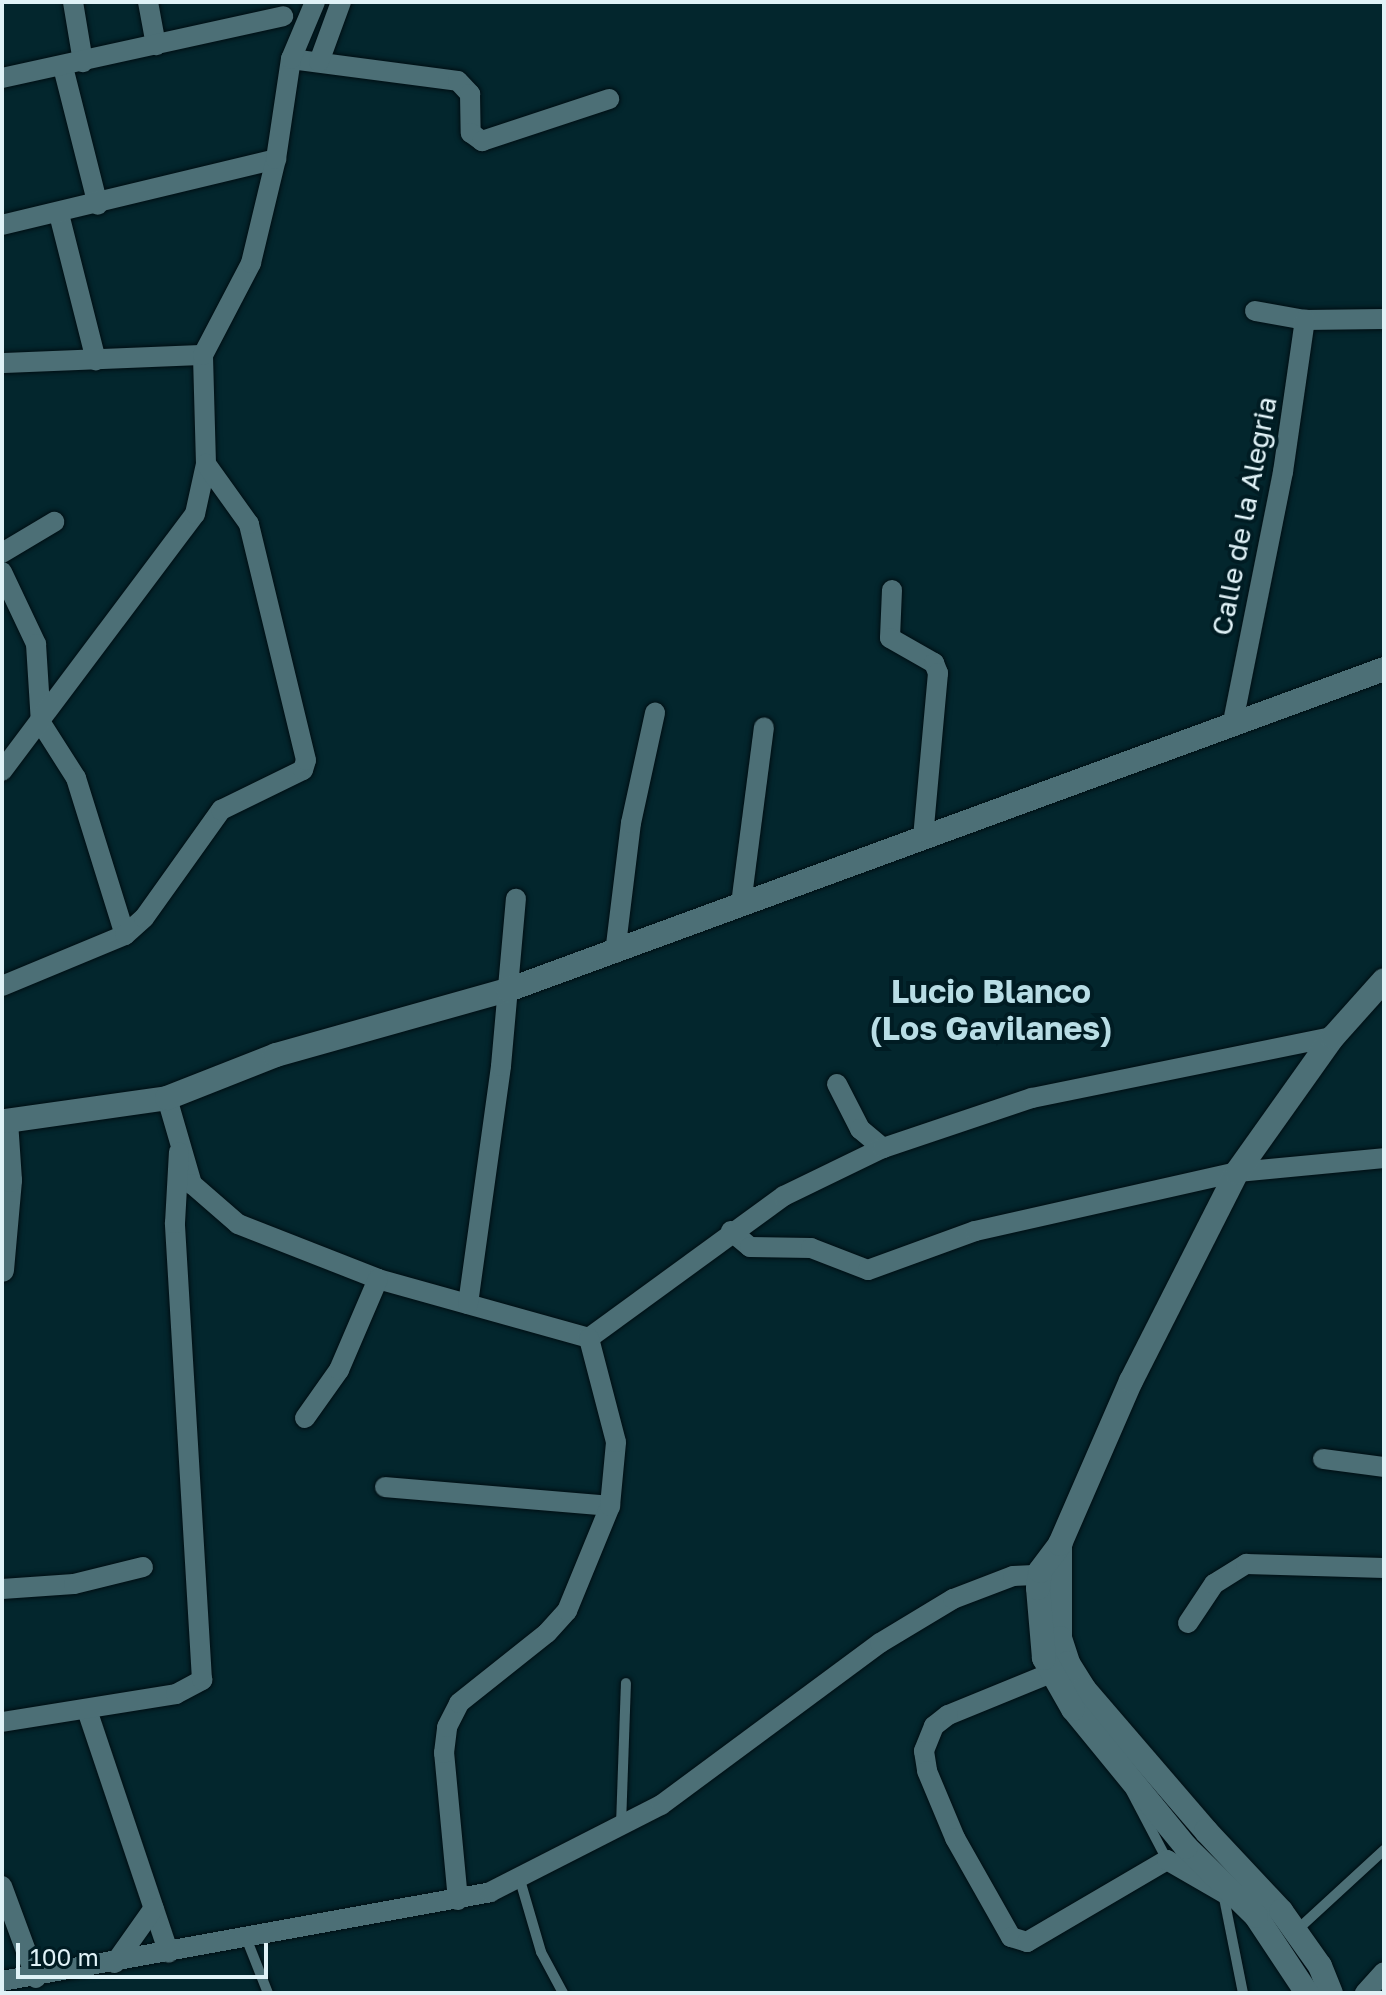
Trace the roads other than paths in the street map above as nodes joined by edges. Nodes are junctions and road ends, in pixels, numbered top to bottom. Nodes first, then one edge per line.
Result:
1 (73, 2) edge
2 (148, 2) edge
3 (315, 2) edge
4 (341, 2) edge
5 (282, 9) edge
6 (156, 45) junction
7 (291, 59) junction
8 (319, 62) junction
9 (73, 64) junction
10 (2, 78) edge
11 (609, 99) dead end
12 (276, 159) junction
13 (98, 205) junction
14 (59, 214) junction
15 (2, 225) edge
16 (1255, 311) dead end
17 (1384, 319) edge
18 (1305, 320) junction
19 (203, 355) junction
20 (96, 360) junction
21 (2, 363) edge
22 (206, 464) junction
23 (54, 522) dead end
24 (2, 553) edge
25 (2, 572) edge
26 (892, 590) dead end
27 (1384, 669) edge
28 (655, 713) dead end
29 (1233, 722) junction
30 (41, 723) junction
31 (764, 727) dead end
32 (2, 771) edge
33 (923, 839) junction
34 (516, 899) dead end
35 (741, 904) junction
36 (125, 935) junction
37 (615, 953) junction
38 (1384, 980) edge
39 (2, 986) edge
40 (508, 990) junction
41 (1333, 1037) junction
42 (837, 1084) dead end
43 (167, 1098) junction
44 (4, 1115) edge
45 (883, 1148) junction
46 (179, 1152) junction
47 (1384, 1158) edge
48 (1237, 1172) junction
49 (731, 1231) junction
50 (2, 1270) edge
51 (378, 1279) junction
52 (468, 1304) junction
53 (589, 1338) junction
54 (305, 1418) dead end
55 (1323, 1459) dead end
56 (1384, 1467) edge
57 (385, 1487) dead end
58 (610, 1506) junction
59 (143, 1567) dead end
60 (1384, 1568) edge
61 (1049, 1573) junction
62 (2, 1589) edge
63 (1188, 1623) dead end
64 (1051, 1673) junction
65 (626, 1683) dead end
66 (87, 1710) junction
67 (2, 1722) edge
68 (621, 1828) junction
69 (1206, 1831) junction
70 (1384, 1850) edge
71 (1177, 1854) junction
72 (520, 1880) junction
73 (2, 1886) edge
74 (1231, 1896) junction
75 (458, 1900) junction
76 (154, 1908) junction
77 (1296, 1931) junction
78 (245, 1935) junction
79 (169, 1953) junction
80 (115, 1963) junction
81 (1384, 1972) edge
82 (36, 1978) junction
83 (2, 1981) edge
84 (1327, 1990) edge
85 (268, 1993) edge
86 (563, 1993) edge
87 (1243, 1993) edge
88 (1365, 1993) edge

1 - 9 street
2 - 6 street
3 - 7 street
4 - 8 street
5 - 6 street
5 - 7 street
6 - 9 street
7 - 8 street
7 - 12 street
8 - 11 street
9 - 10 street
9 - 13 street
12 - 13 street
12 - 19 street
13 - 14 street
14 - 15 street
14 - 20 street
16 - 18 street
17 - 18 street
18 - 29 street, Calle de la Alegria
19 - 20 street
19 - 22 street
20 - 21 street
22 - 30 street
22 - 36 street
23 - 24 street
25 - 30 street
26 - 33 street
27 - 29 street
28 - 37 street
29 - 33 street
30 - 32 street
30 - 36 street
31 - 35 street
33 - 35 street
34 - 40 street
35 - 37 street
36 - 39 street
37 - 40 street
38 - 41 street
40 - 43 street
40 - 52 street
41 - 45 street
41 - 48 street
42 - 45 street
43 - 44 street
43 - 46 street
44 - 50 street
45 - 49 street
46 - 51 street
46 - 66 street
47 - 48 street
48 - 49 street
48 - 61 street
49 - 53 street
51 - 52 street
51 - 54 street
52 - 53 street
53 - 58 street
55 - 56 street
57 - 58 street
58 - 75 street
59 - 62 street
60 - 63 street
61 - 64 street
61 - 68 street
61 - 69 street
64 - 71 street
64 - 71 street
65 - 68 lane
66 - 67 street
66 - 76 street
68 - 72 street
69 - 71 street
69 - 77 street
70 - 77 lane
71 - 74 street
72 - 75 street
72 - 86 lane
73 - 82 street
74 - 84 street
74 - 87 lane
75 - 78 street
76 - 79 street
76 - 80 street
77 - 84 street
78 - 79 street
78 - 85 lane
79 - 80 street
80 - 82 street
81 - 88 street
82 - 83 street

